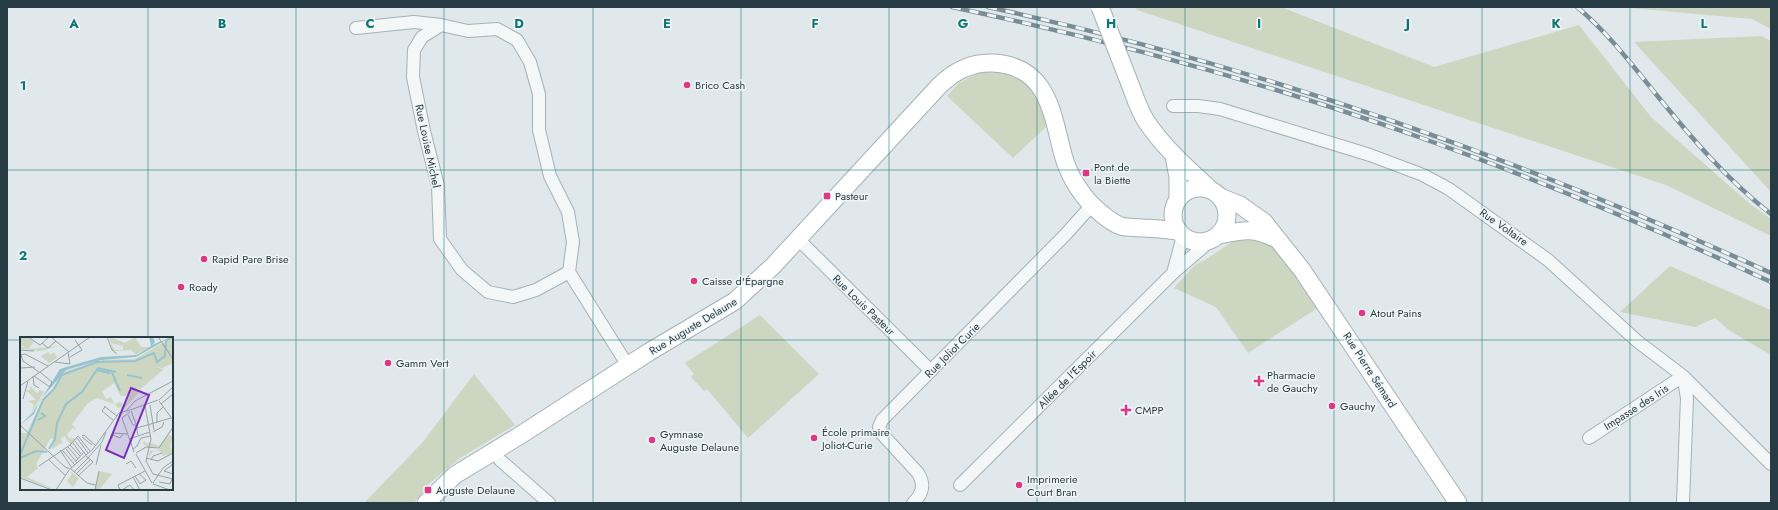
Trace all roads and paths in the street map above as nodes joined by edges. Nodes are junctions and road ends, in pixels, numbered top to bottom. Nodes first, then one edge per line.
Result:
1 (1100, 7) edge
2 (441, 25) junction
3 (356, 28) dead end
4 (1172, 106) dead end
5 (1174, 156) junction
6 (1216, 194) junction
7 (1092, 205) junction
8 (1176, 205) junction
9 (1143, 228) junction
10 (1181, 233) junction
11 (1214, 238) junction
12 (798, 240) junction
13 (1279, 240) junction
14 (569, 272) junction
15 (1173, 273) junction
16 (628, 366) junction
17 (931, 370) junction
18 (1683, 376) junction
19 (1589, 438) dead end
20 (494, 451) junction
21 (1771, 464) edge
22 (960, 485) dead end
23 (426, 503) edge
24 (549, 503) edge
25 (913, 503) edge
26 (1458, 503) edge
27 (1683, 503) edge

1 - 5 street, bridge
2 - 3 street
2 - 14 street
2 - 14 street, Rue Louise Michel
4 - 18 street, Rue Voltaire
5 - 6 street
5 - 8 street
6 - 8 street
6 - 11 street
6 - 13 street, Rue Pierre Sémard
7 - 9 street
7 - 12 street, Rue Auguste Delaune
7 - 17 street, Rue Joliot Curie
8 - 9 street
8 - 10 street
9 - 10 street
10 - 11 street
10 - 15 street
11 - 13 street, Rue Pierre Sémard
11 - 15 street, Allée de l'Espoir
12 - 16 street, Rue Auguste Delaune
12 - 17 street, Rue Louis Pasteur
13 - 26 street, Rue Pierre Sémard
14 - 16 street
15 - 22 street, Allée de l'Espoir
16 - 20 street, Rue Auguste Delaune
17 - 25 street, Rue Joliot Curie
18 - 19 street, Impasse des Iris
18 - 21 street, Rue Voltaire
18 - 27 street
20 - 23 street, Rue Auguste Delaune
20 - 24 street

